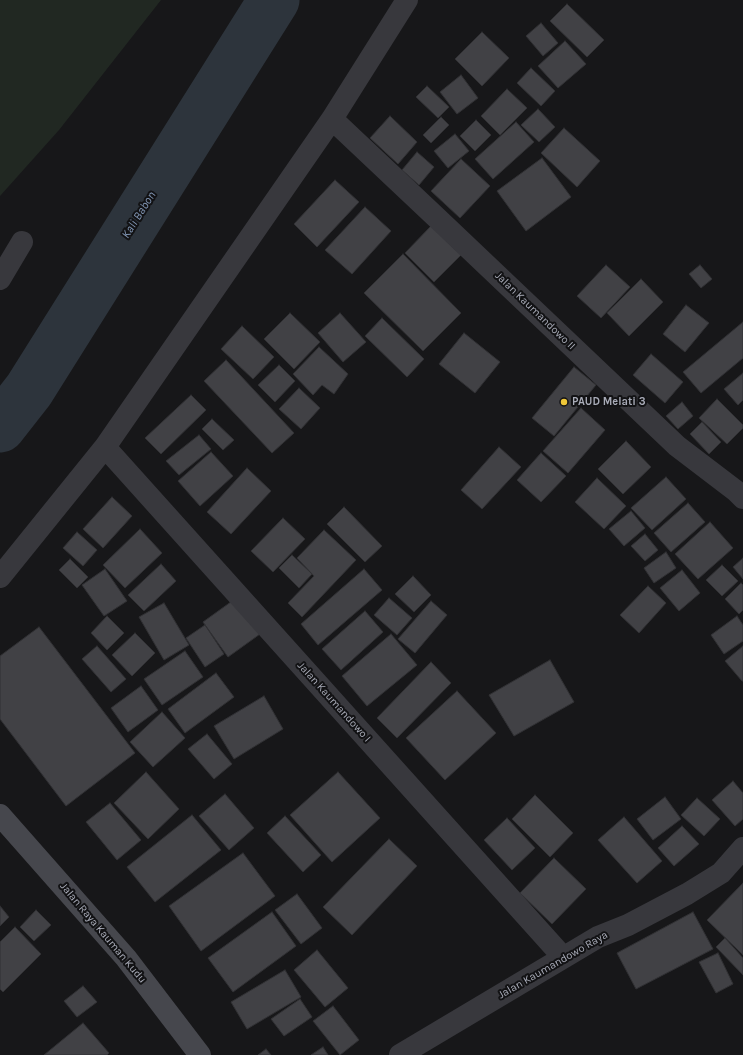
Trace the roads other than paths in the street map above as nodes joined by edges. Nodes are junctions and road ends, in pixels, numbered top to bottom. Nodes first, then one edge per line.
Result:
1 (407, 0) edge
2 (332, 119) junction
3 (22, 242) dead end
4 (0, 279) edge
5 (105, 447) junction
6 (743, 498) edge
7 (0, 577) edge
8 (0, 815) edge
9 (743, 848) edge
10 (562, 957) junction
11 (200, 1055) edge
12 (400, 1055) edge

1 - 2 street
2 - 5 street
2 - 6 street, Jalan Kaumandowo II
3 - 4 street
5 - 7 street
5 - 10 street, Jalan Kaumandowo I
8 - 11 street, Jalan Raya Kauman Kudu
9 - 10 street, Jalan Kaumandowo Raya
10 - 12 street, Jalan Kaumandowo Raya

